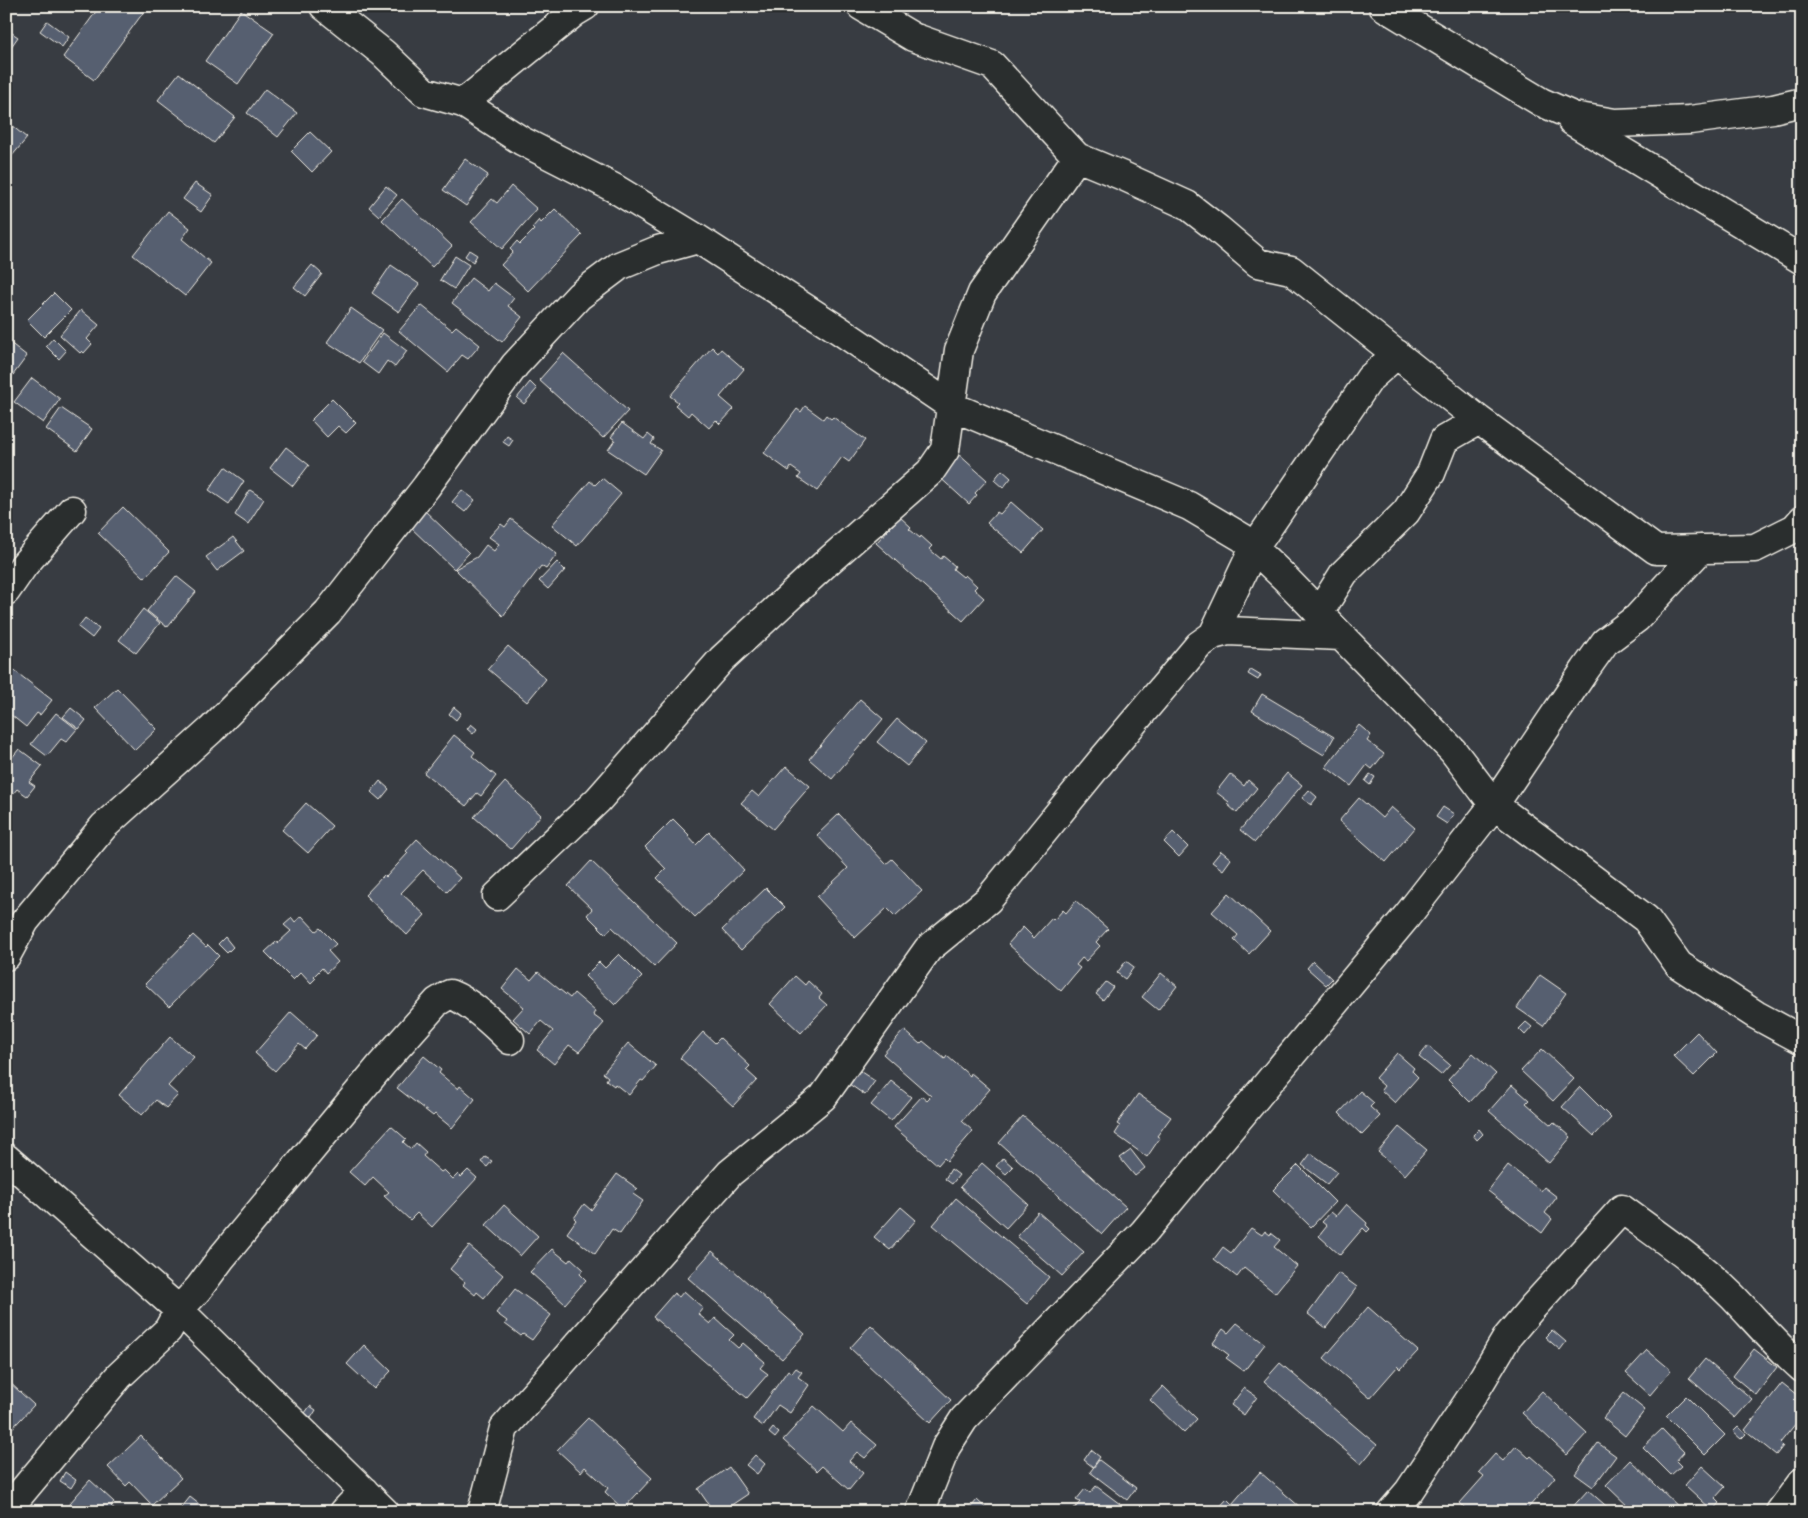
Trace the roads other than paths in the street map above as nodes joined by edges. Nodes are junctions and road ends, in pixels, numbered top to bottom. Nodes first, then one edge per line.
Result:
1 (585, 6) edge
2 (861, 6) edge
3 (1383, 6) edge
4 (329, 8) edge
5 (892, 14) edge
6 (1540, 102) junction
7 (1802, 102) edge
8 (463, 103) junction
9 (1077, 157) junction
10 (698, 239) junction
11 (1802, 260) edge
12 (1397, 354) junction
13 (951, 406) junction
14 (1479, 420) junction
15 (72, 510) dead end
16 (1802, 520) edge
17 (1254, 548) junction
18 (1702, 549) junction
19 (6, 591) edge
20 (1319, 613) junction
21 (1213, 635) junction
22 (1341, 636) junction
23 (1494, 805) junction
24 (497, 896) dead end
25 (6, 956) edge
26 (510, 1040) dead end
27 (1802, 1040) edge
28 (6, 1158) edge
29 (179, 1310) junction
30 (1802, 1368) edge
31 (1802, 1482) edge
32 (364, 1491) junction
33 (6, 1511) edge
34 (344, 1512) edge
35 (385, 1512) edge
36 (482, 1512) edge
37 (920, 1512) edge
38 (1391, 1512) edge
39 (1780, 1512) edge

1 - 8 street
2 - 5 street
3 - 6 street
4 - 8 street
5 - 9 street
6 - 7 street
6 - 11 street
8 - 10 street
9 - 12 street
9 - 13 street
10 - 13 street
10 - 25 street
12 - 14 street
12 - 17 street
13 - 17 street
13 - 24 street
14 - 18 street
14 - 20 street
15 - 19 street
16 - 18 street
17 - 20 street
17 - 21 street
18 - 23 street
20 - 22 street
21 - 22 street
21 - 36 street
22 - 23 street
23 - 27 street
23 - 37 street
26 - 29 street
28 - 29 street
29 - 32 street
29 - 33 street
30 - 38 street
31 - 39 street
32 - 34 street
32 - 35 street

